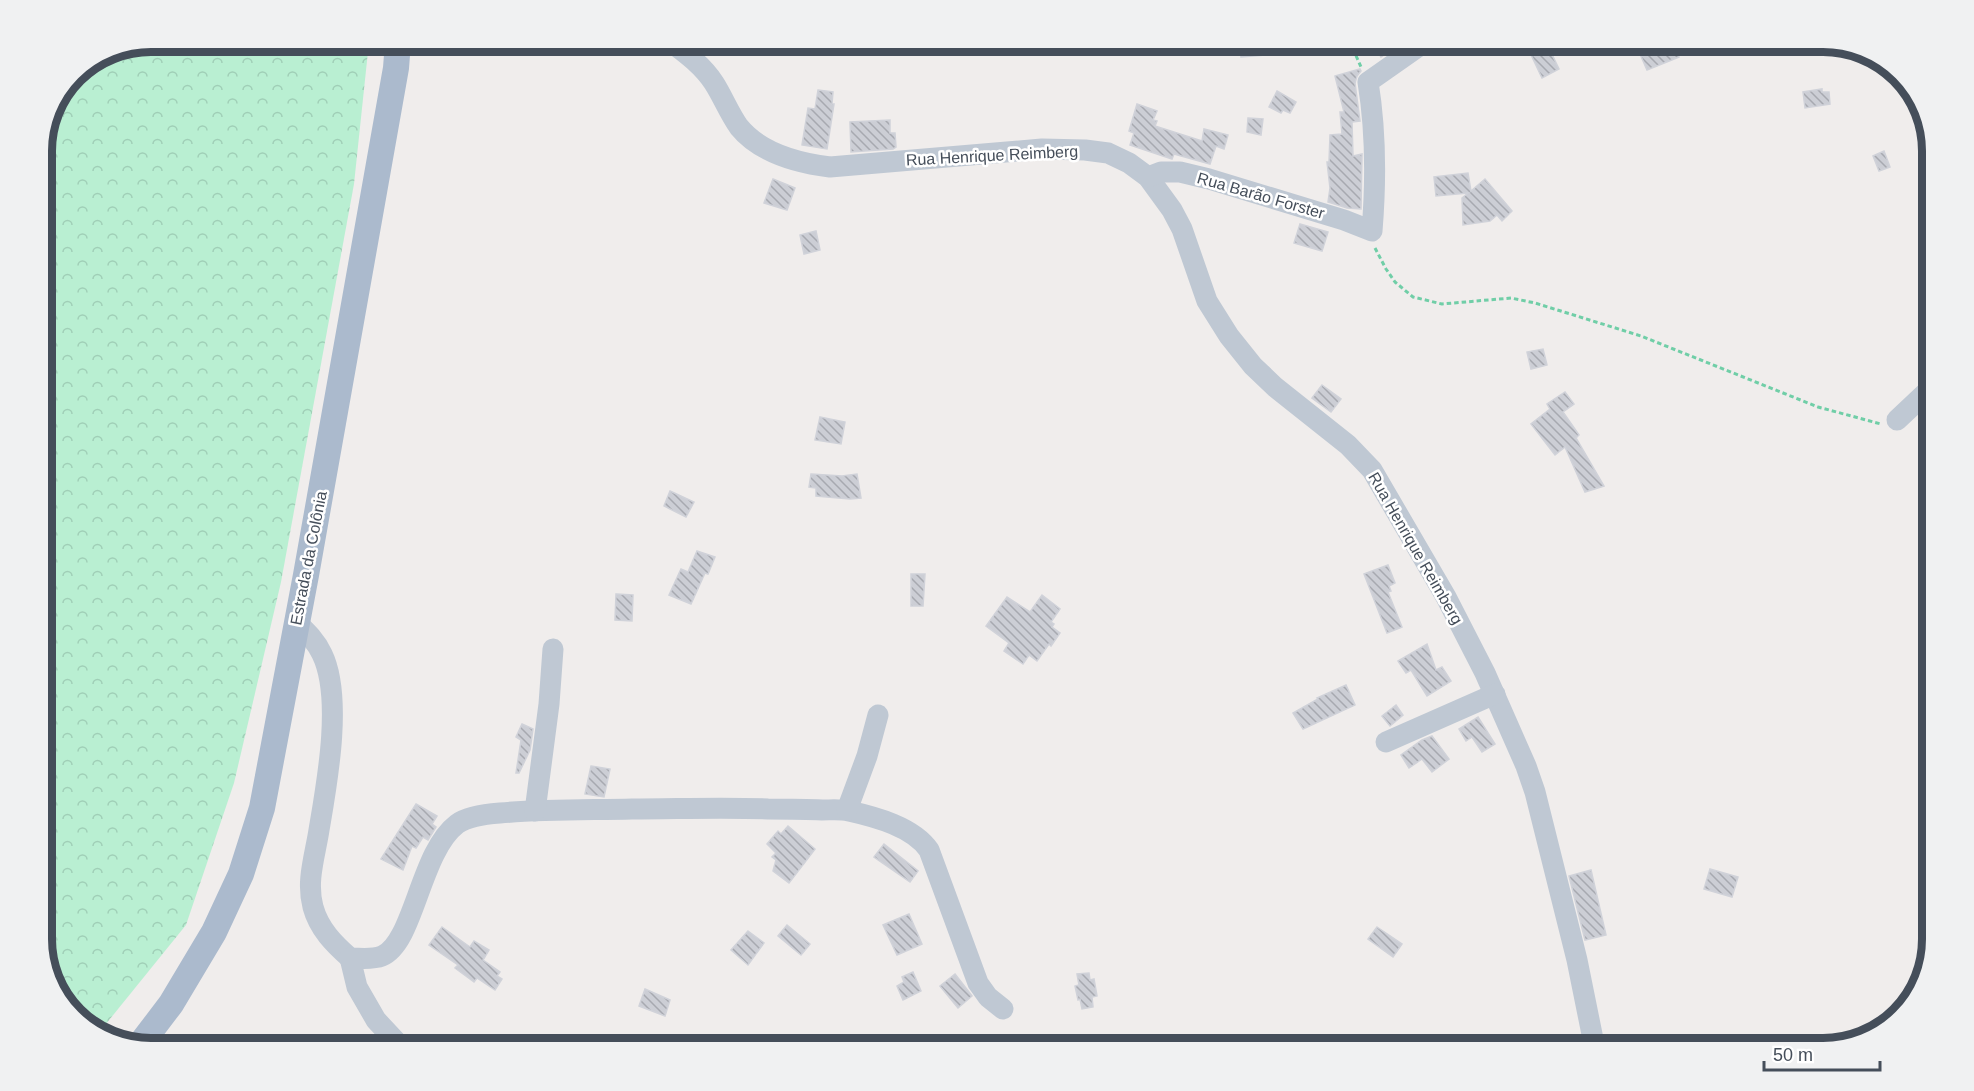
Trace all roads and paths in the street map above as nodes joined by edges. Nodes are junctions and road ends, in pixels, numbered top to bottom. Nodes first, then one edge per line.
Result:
1 (397, 52) edge
2 (685, 52) edge
3 (1354, 52) edge
4 (1411, 52) edge
5 (1368, 82) junction
6 (1148, 177) junction
7 (1372, 231) junction
8 (1921, 397) edge
9 (1897, 420) joint
10 (296, 622) junction
11 (553, 649) dead end
12 (1495, 694) junction
13 (878, 715) dead end
14 (1386, 742) dead end
15 (847, 810) junction
16 (535, 811) junction
17 (350, 958) junction
18 (1003, 1009) dead end
19 (145, 1038) edge
20 (393, 1038) edge
21 (1594, 1038) edge

1 - 10 main road, Estrada da Colônia
2 - 6 street, Rua Henrique Reimberg
3 - 5 path
4 - 5 street
5 - 7 street
6 - 7 street, Rua Barão Forster
6 - 12 street, Rua Henrique Reimberg
7 - 9 path
8 - 9 street
10 - 17 street
10 - 19 main road, Estrada da Colônia
11 - 16 street
12 - 14 street
12 - 21 street, Rua Henrique Reimberg
13 - 15 street
15 - 16 street
15 - 18 street
16 - 17 street
17 - 20 street

